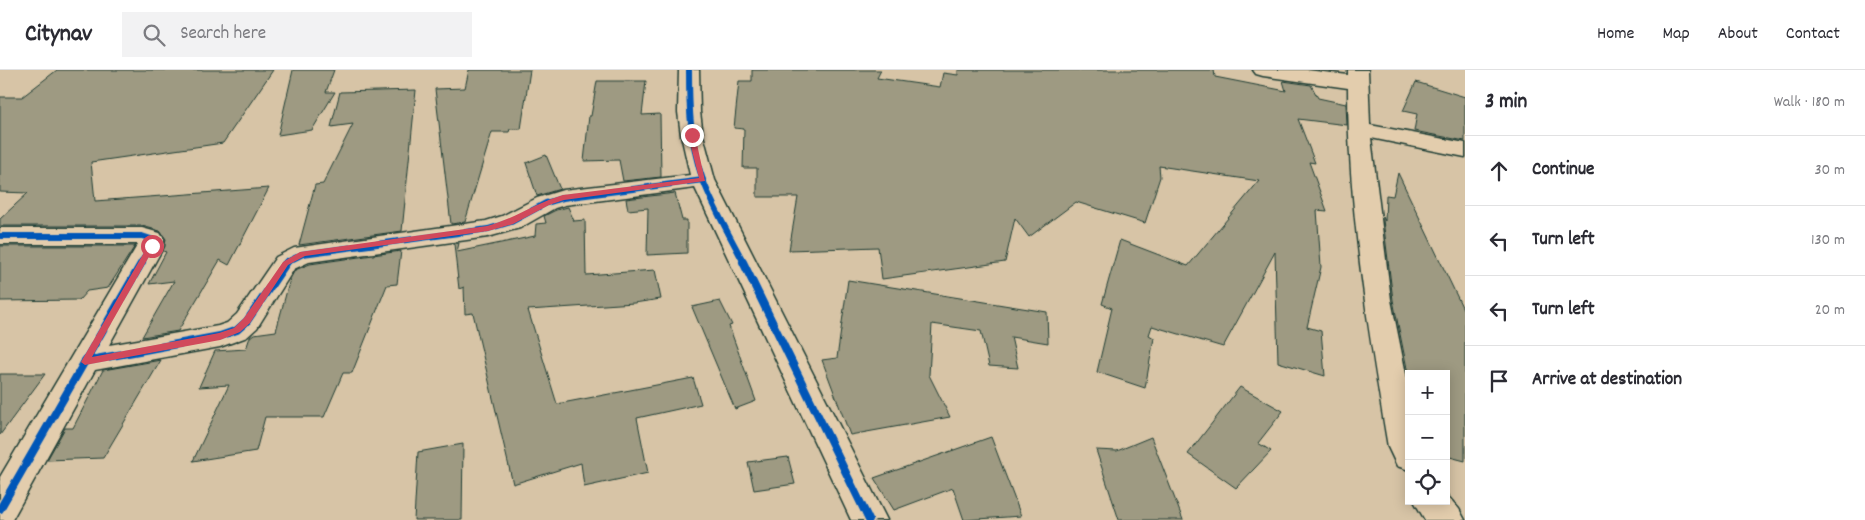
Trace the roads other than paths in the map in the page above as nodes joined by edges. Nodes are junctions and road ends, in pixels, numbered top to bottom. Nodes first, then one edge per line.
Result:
1 (689, 70) edge
2 (1263, 70) edge
3 (1358, 76) edge
4 (1359, 129) junction
5 (1465, 150) edge
6 (703, 180) junction
7 (0, 236) edge
8 (85, 362) junction
9 (1405, 449) edge
10 (1434, 505) edge
11 (0, 509) edge
12 (869, 520) edge
13 (1447, 520) edge

1 - 6 street
2 - 3 street
3 - 4 street
4 - 5 street
4 - 9 street
6 - 8 street
6 - 12 street
7 - 8 street
8 - 11 street
10 - 13 street

